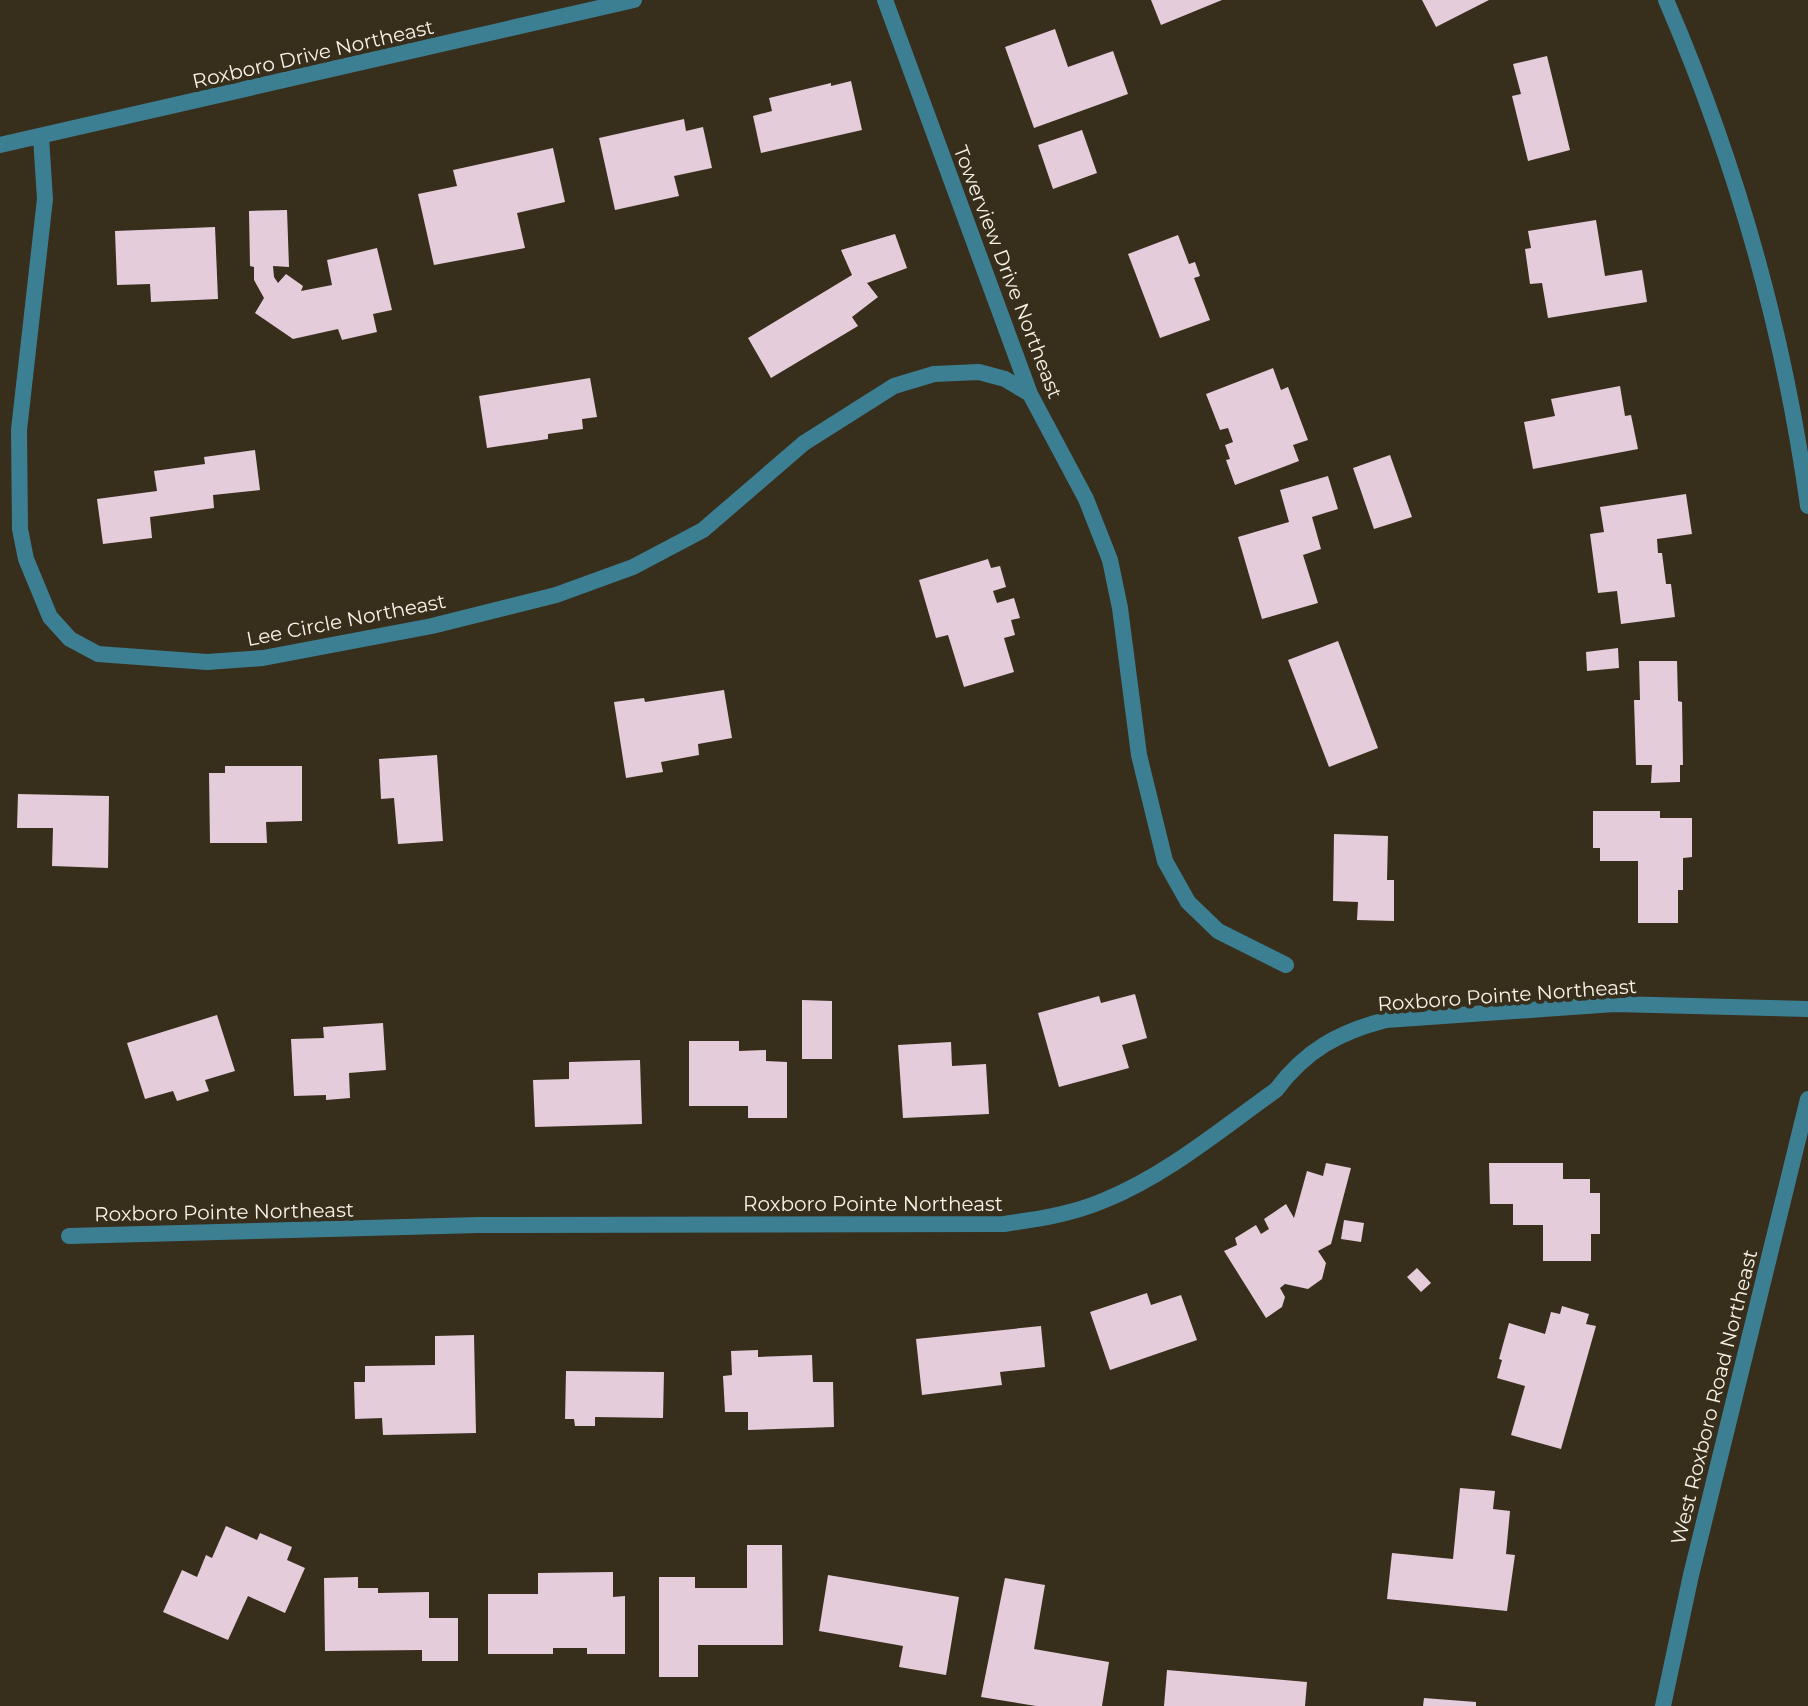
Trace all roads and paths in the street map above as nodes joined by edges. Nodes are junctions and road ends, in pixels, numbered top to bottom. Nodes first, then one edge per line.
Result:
1 (634, 0) edge
2 (885, 0) edge
3 (1666, 0) edge
4 (41, 137) junction
5 (0, 145) edge
6 (1030, 394) junction
7 (1808, 506) edge
8 (1286, 965) dead end
9 (1808, 1009) edge
10 (1808, 1099) edge
11 (69, 1236) dead end
12 (1663, 1706) edge

1 - 4 street, Roxboro Drive Northeast
2 - 6 street, Towerview Drive Northeast
3 - 7 street
4 - 5 street, Roxboro Drive Northeast
4 - 6 street, Lee Circle Northeast
6 - 8 street, Towerview Drive Northeast
9 - 11 street, Roxboro Pointe Northeast
10 - 12 street, West Roxboro Road Northeast

